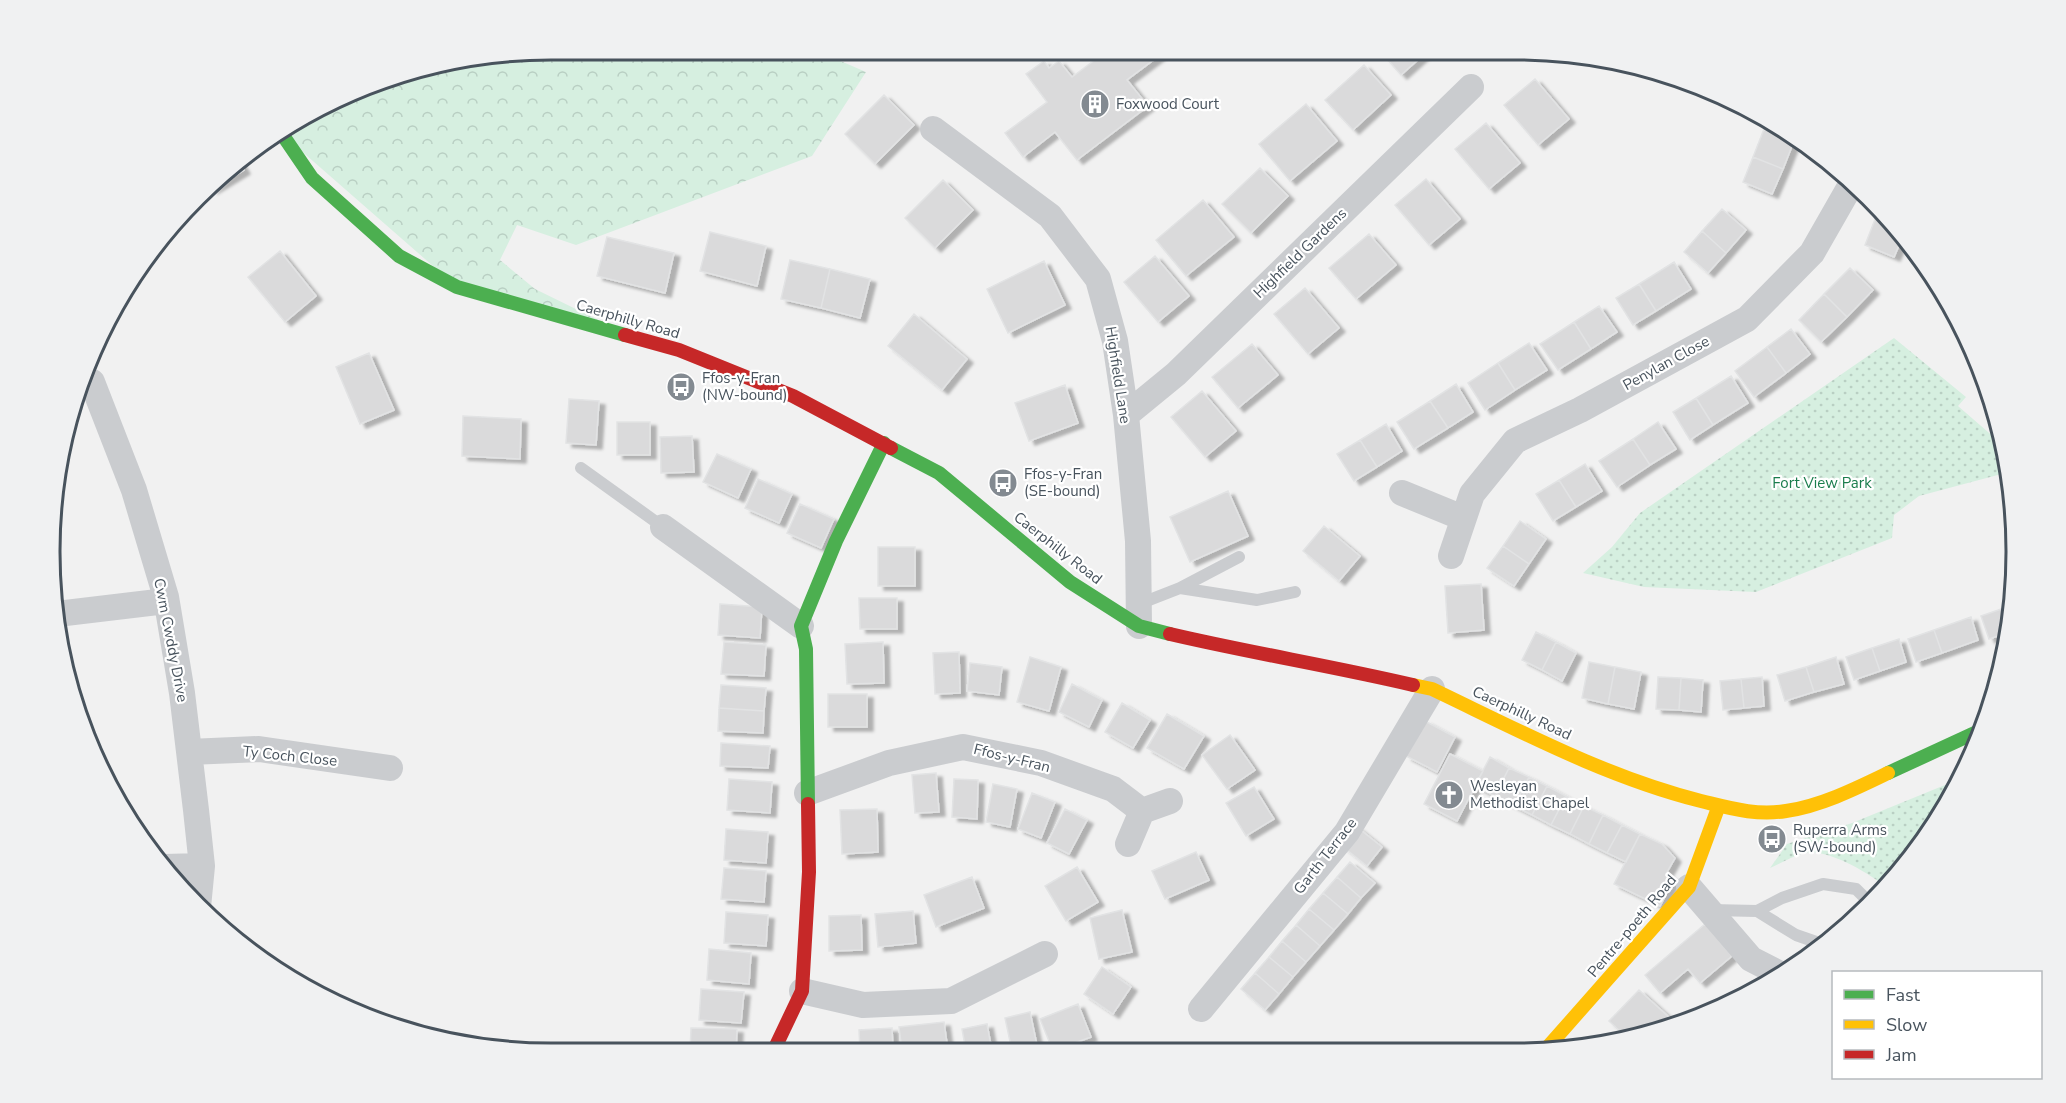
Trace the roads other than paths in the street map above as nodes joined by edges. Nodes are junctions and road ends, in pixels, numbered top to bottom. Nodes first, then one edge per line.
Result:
1 (1471, 87) dead end
2 (933, 129) dead end
3 (285, 139) edge
4 (1848, 190) edge
5 (91, 380) edge
6 (1126, 416) junction
7 (884, 444) junction
8 (581, 468) dead end
9 (1402, 493) dead end
10 (1463, 518) junction
11 (663, 527) joint
12 (1451, 556) dead end
13 (1239, 557) dead end
14 (1179, 588) junction
15 (1294, 592) dead end
16 (166, 601) junction
17 (64, 613) edge
18 (1139, 615) junction
19 (801, 626) junction
20 (1432, 689) junction
21 (1971, 735) edge
22 (189, 752) junction
23 (390, 768) dead end
24 (807, 793) junction
25 (1170, 801) dead end
26 (1718, 808) junction
27 (1142, 811) junction
28 (1128, 844) dead end
29 (202, 866) junction
30 (175, 867) edge
31 (1689, 887) junction
32 (199, 894) edge
33 (1864, 897) edge
34 (1711, 910) junction
35 (1757, 910) junction
36 (1814, 941) edge
37 (1045, 954) dead end
38 (1772, 970) edge
39 (802, 992) junction
40 (1201, 1009) dead end
41 (1553, 1041) edge
42 (777, 1043) edge

1 - 6 street, Highfield Gardens
2 - 6 street, Highfield Lane
3 - 7 main road, Caerphilly Road
4 - 10 street, Penylan Close
5 - 16 street, Cwm Cwddy Drive
6 - 18 street, Highfield Lane
7 - 18 main road, Caerphilly Road
7 - 19 main road
8 - 11 lane
9 - 10 street
10 - 12 street, Penylan Close
11 - 19 street
13 - 14 lane
14 - 15 lane
14 - 18 lane
16 - 17 street
16 - 22 street, Cwm Cwddy Drive
18 - 20 main road, Caerphilly Road
19 - 24 main road
20 - 26 main road, Caerphilly Road
20 - 40 street, Garth Terrace
21 - 26 main road, Caerphilly Road
22 - 23 street, Ty Coch Close
22 - 29 street, Cwm Cwddy Drive
24 - 27 street, Ffos-y-Fran
24 - 39 main road
25 - 27 street
26 - 31 main road, Pentre-poeth Road
27 - 28 street
29 - 30 street
29 - 32 street, Cwm Cwddy Drive
31 - 34 street
31 - 41 main road, Pentre-poeth Road
33 - 35 lane
34 - 35 lane
34 - 38 street
35 - 36 lane
37 - 39 street
39 - 42 main road

